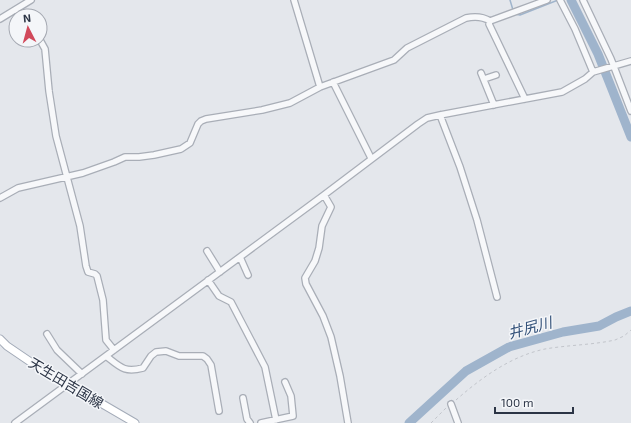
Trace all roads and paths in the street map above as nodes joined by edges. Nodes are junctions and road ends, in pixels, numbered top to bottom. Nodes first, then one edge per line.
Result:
1 (294, 0) edge
2 (547, 0) edge
3 (560, 0) edge
4 (583, 0) edge
5 (28, 1) edge
6 (19, 8) edge
7 (490, 21) junction
8 (44, 48) edge
9 (631, 61) edge
10 (613, 66) junction
11 (481, 72) dead end
12 (595, 72) junction
13 (496, 75) dead end
14 (484, 79) junction
15 (333, 82) junction
16 (320, 87) junction
17 (525, 100) junction
18 (494, 105) junction
19 (631, 111) edge
20 (440, 115) junction
21 (371, 158) junction
22 (67, 177) junction
23 (324, 195) junction
24 (0, 198) edge
25 (207, 251) dead end
26 (240, 256) junction
27 (220, 272) junction
28 (248, 275) dead end
29 (208, 280) junction
30 (497, 297) dead end
31 (631, 330) edge
32 (47, 334) dead end
33 (0, 339) edge
34 (114, 350) junction
35 (106, 356) junction
36 (82, 374) junction
37 (285, 382) dead end
38 (68, 384) junction
39 (243, 398) dead end
40 (451, 404) junction
41 (219, 411) dead end
42 (276, 420) junction
43 (15, 423) edge
44 (134, 423) edge
45 (250, 423) edge
46 (262, 423) edge
47 (348, 423) edge
48 (431, 423) edge
49 (458, 423) edge

1 - 16 street
2 - 7 street
3 - 12 street
4 - 10 street
5 - 6 street
7 - 15 street
7 - 17 street
8 - 22 street
9 - 10 street
10 - 12 street
10 - 19 street
11 - 14 street
12 - 17 street
13 - 14 street
14 - 18 street
15 - 16 street
15 - 21 street
16 - 22 street
17 - 18 street
18 - 20 street
20 - 21 street
20 - 30 street
21 - 23 street
22 - 24 street
22 - 34 street
23 - 26 street
23 - 47 street
25 - 27 street
26 - 27 street
26 - 28 street
27 - 29 street
29 - 34 street
29 - 42 street
31 - 40 path
32 - 36 street
33 - 38 main road, 天生田吉国線
34 - 35 street
35 - 36 street
35 - 41 street
36 - 38 street
37 - 42 street
38 - 43 street
38 - 44 main road, 天生田吉国線
39 - 45 street
40 - 48 path
40 - 49 street
42 - 46 street

